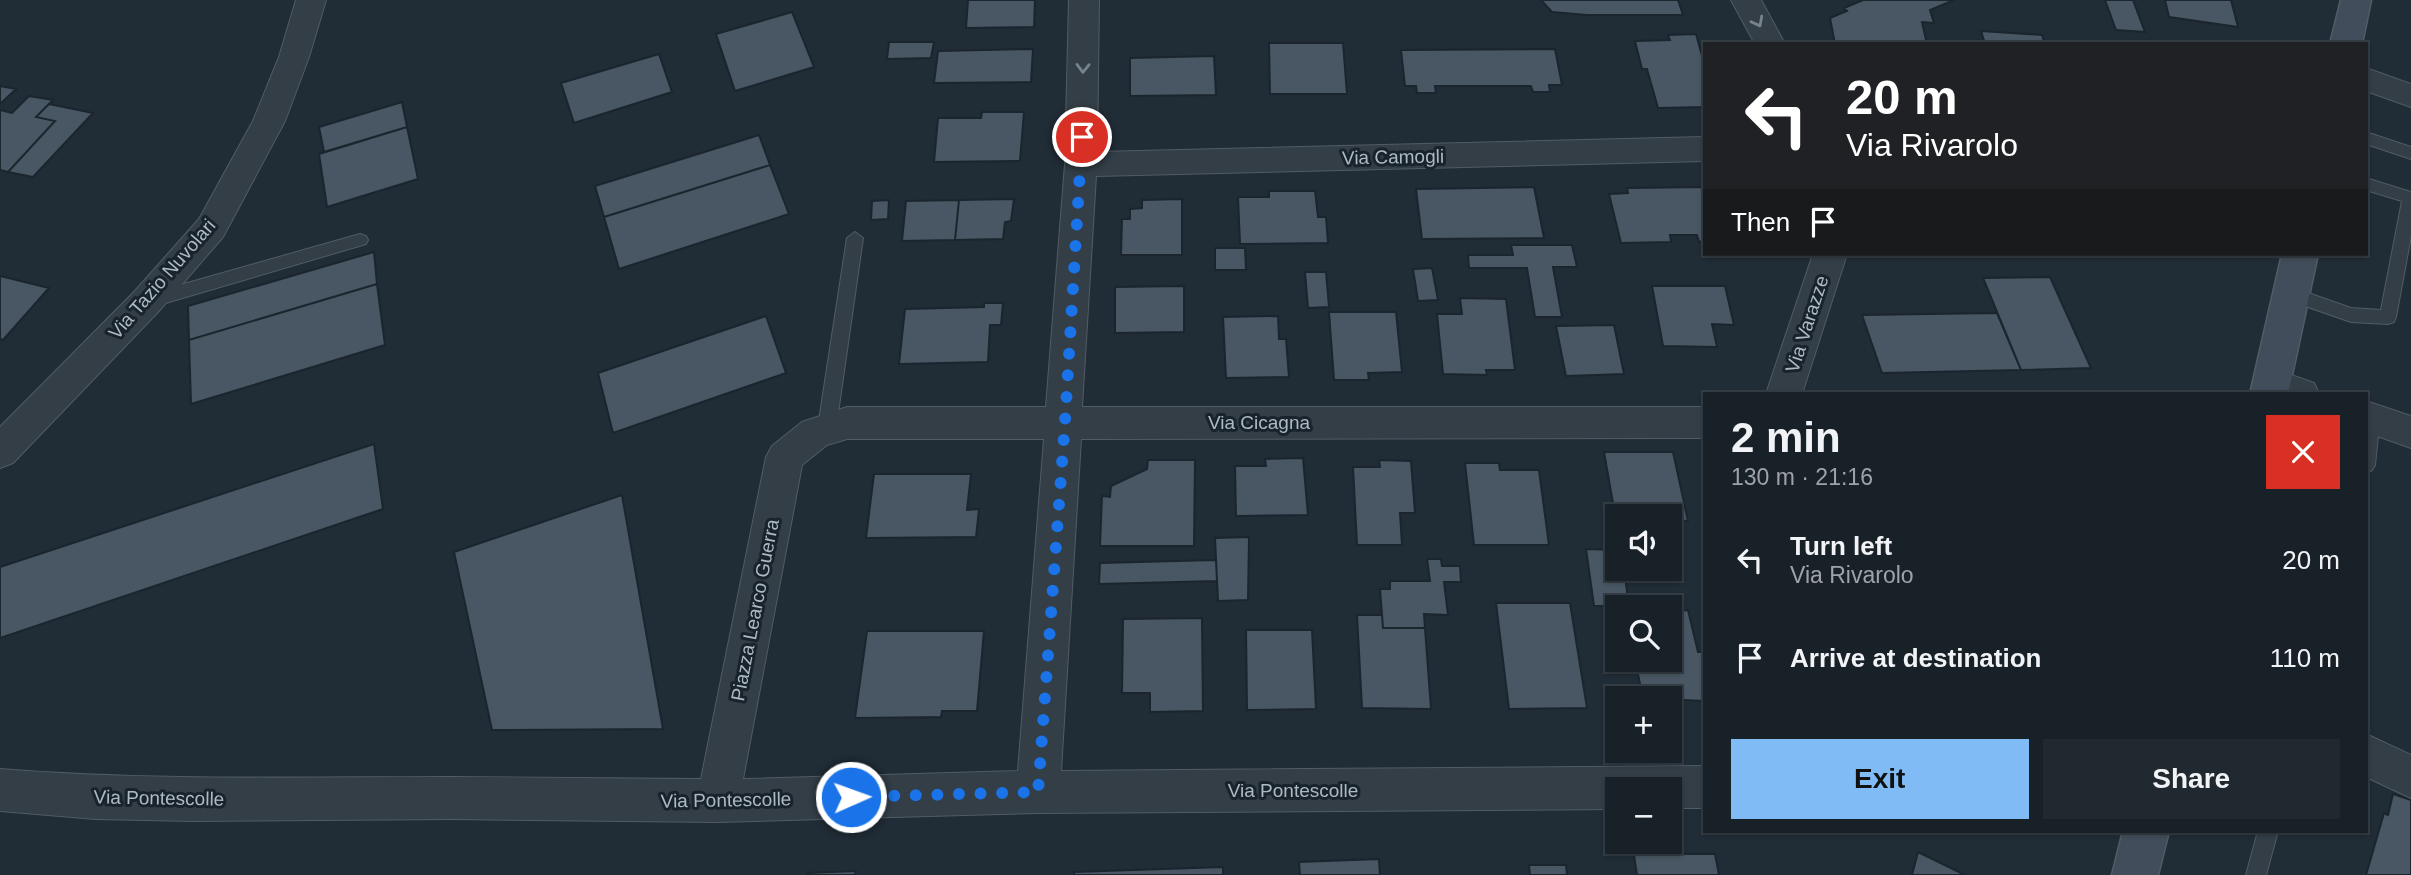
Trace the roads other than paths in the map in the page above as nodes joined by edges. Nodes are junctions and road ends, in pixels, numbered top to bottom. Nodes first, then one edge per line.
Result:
1 (311, 0) edge
2 (1084, 0) edge
3 (1746, 0) edge
4 (2356, 0) edge
5 (1769, 42) edge
6 (2346, 42) edge
7 (2368, 80) edge
8 (2411, 96) edge
9 (2368, 139) edge
10 (1703, 149) edge
11 (2411, 153) edge
12 (1081, 164) junction
13 (2368, 185) edge
14 (855, 238) dead end
15 (359, 240) dead end
16 (1829, 256) edge
17 (2300, 256) edge
18 (2291, 294) junction
19 (146, 302) junction
20 (2280, 390) edge
21 (1785, 392) edge
22 (2368, 416) edge
23 (14, 420) edge
24 (1065, 422) junction
25 (1703, 423) edge
26 (821, 430) junction
27 (2411, 432) edge
28 (0, 452) edge
29 (2368, 756) edge
30 (2411, 777) edge
31 (1703, 787) edge
32 (0, 790) edge
33 (1038, 792) junction
34 (718, 801) junction
35 (2146, 833) edge
36 (2267, 833) edge
37 (2135, 875) edge
38 (2256, 875) edge

1 - 19 street, Via Tazio Nuvolari
2 -> 12 street
3 -> 5 street
4 - 6 main road
7 - 8 street
9 - 11 lane
10 - 12 street, Via Camogli
12 - 24 street
13 - 18 lane
14 - 26 lane
15 - 19 lane
16 - 21 street, Via Varazze
17 - 18 main road
18 - 20 main road
19 - 23 street, Via Tazio Nuvolari
22 - 27 street
23 - 28 street, Via Tazio Nuvolari
24 - 25 street, Via Cicagna
24 - 26 street, Via Cicagna
24 - 33 street
26 - 34 street, Piazza Learco Guerra
29 - 30 street
31 - 33 street, Via Pontescolle
32 - 34 street, Via Pontescolle
33 - 34 street, Via Pontescolle
35 - 37 main road
36 - 38 lane

